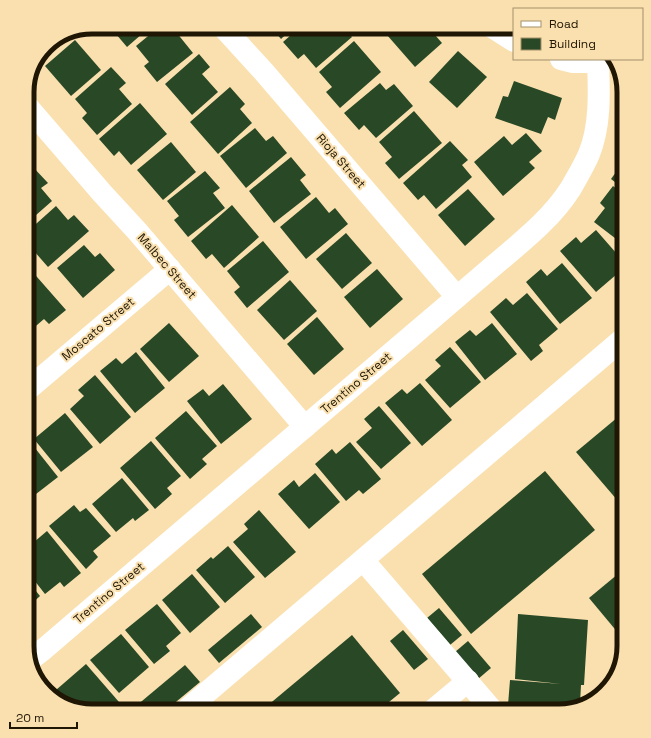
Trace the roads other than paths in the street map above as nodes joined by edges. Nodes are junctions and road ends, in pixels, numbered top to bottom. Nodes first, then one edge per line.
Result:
1 (229, 34) edge
2 (503, 34) edge
3 (513, 40) edge
4 (565, 60) edge
5 (598, 60) edge
6 (34, 114) edge
7 (170, 269) junction
8 (457, 297) junction
9 (617, 344) edge
10 (34, 384) edge
11 (305, 427) junction
12 (363, 560) junction
13 (35, 656) edge
14 (468, 681) junction
15 (193, 704) edge
16 (440, 704) edge
17 (487, 704) edge

1 - 8 street, Rioja Street
2 - 3 street
4 - 5 street
5 - 8 street, Trentino Street
6 - 7 street, Malbec Street
7 - 10 street, Moscato Street
7 - 11 street, Malbec Street
8 - 11 street, Trentino Street
9 - 12 street
11 - 13 street, Trentino Street
12 - 14 street
12 - 15 street
14 - 16 street
14 - 17 street

